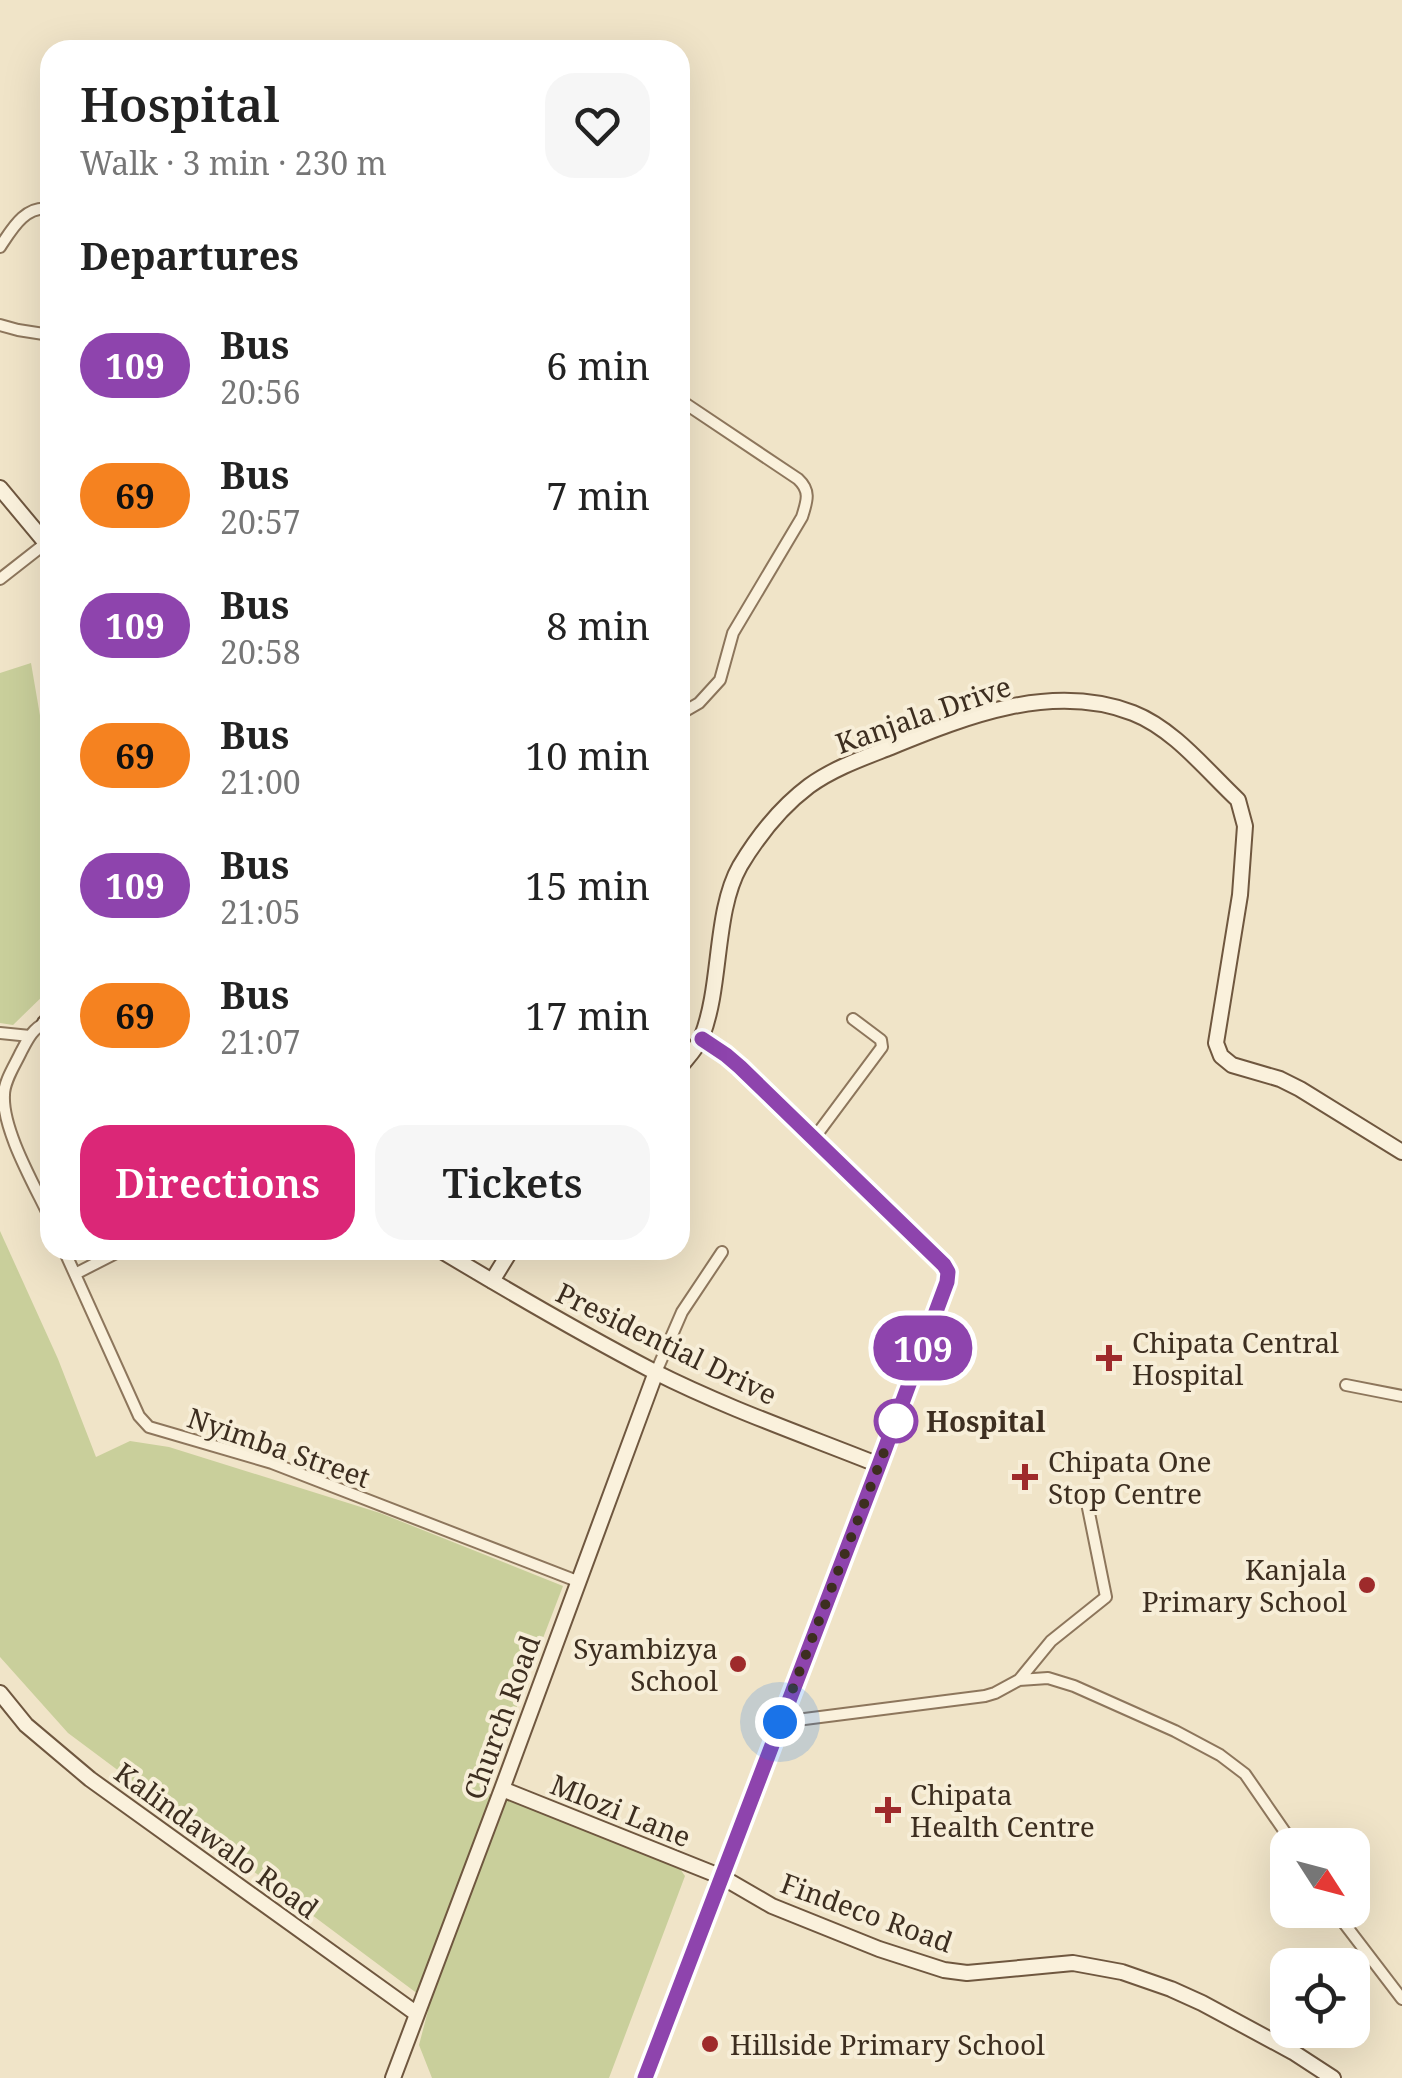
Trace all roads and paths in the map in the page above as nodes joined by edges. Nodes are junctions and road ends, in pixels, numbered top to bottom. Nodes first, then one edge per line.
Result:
1 (40, 208) edge
2 (0, 247) edge
3 (0, 324) edge
4 (40, 333) edge
5 (690, 407) edge
6 (0, 488) edge
7 (40, 536) edge
8 (40, 552) edge
9 (0, 580) edge
10 (690, 708) edge
11 (853, 1019) dead end
12 (40, 1026) edge
13 (0, 1033) edge
14 (30, 1036) junction
15 (690, 1040) edge
16 (699, 1043) junction
17 (690, 1054) edge
18 (815, 1138) junction
19 (1402, 1152) edge
20 (40, 1197) edge
21 (722, 1252) dead end
22 (69, 1260) edge
23 (102, 1260) edge
24 (457, 1260) edge
25 (505, 1260) edge
26 (75, 1274) junction
27 (492, 1281) junction
28 (656, 1372) junction
29 (1346, 1385) dead end
30 (1402, 1396) edge
31 (879, 1465) junction
32 (1087, 1503) dead end
33 (577, 1581) junction
34 (1019, 1680) junction
35 (0, 1693) edge
36 (780, 1722) junction
37 (502, 1789) junction
38 (1282, 1828) edge
39 (722, 1876) junction
40 (1348, 1928) edge
41 (1402, 1998) edge
42 (417, 2014) junction
43 (393, 2078) edge
44 (645, 2078) edge
45 (1333, 2078) edge

1 - 2 street
3 - 4 street
5 - 10 street
6 - 7 street
8 - 9 street
11 - 18 street
12 - 14 street
13 - 14 street
14 - 20 street
15 - 16 street
16 - 17 street, Kanjala Drive
16 - 18 street
16 - 19 street, Kanjala Drive
18 - 31 street
21 - 28 street
22 - 26 street, Nyimba Street
23 - 26 street
24 - 27 street, Presidential Drive
25 - 27 street
26 - 33 street, Nyimba Street
27 - 28 street, Presidential Drive
28 - 31 street, Presidential Drive
28 - 33 street, Church Road
29 - 30 street
31 - 36 street
32 - 34 street
33 - 37 street, Church Road
34 - 36 street
34 - 38 street
35 - 42 street, Kalindawalo Road
36 - 39 street
37 - 39 street, Mlozi Lane
37 - 42 street, Church Road
39 - 44 street
39 - 45 street, Findeco Road
40 - 41 street
42 - 43 street, Church Road

